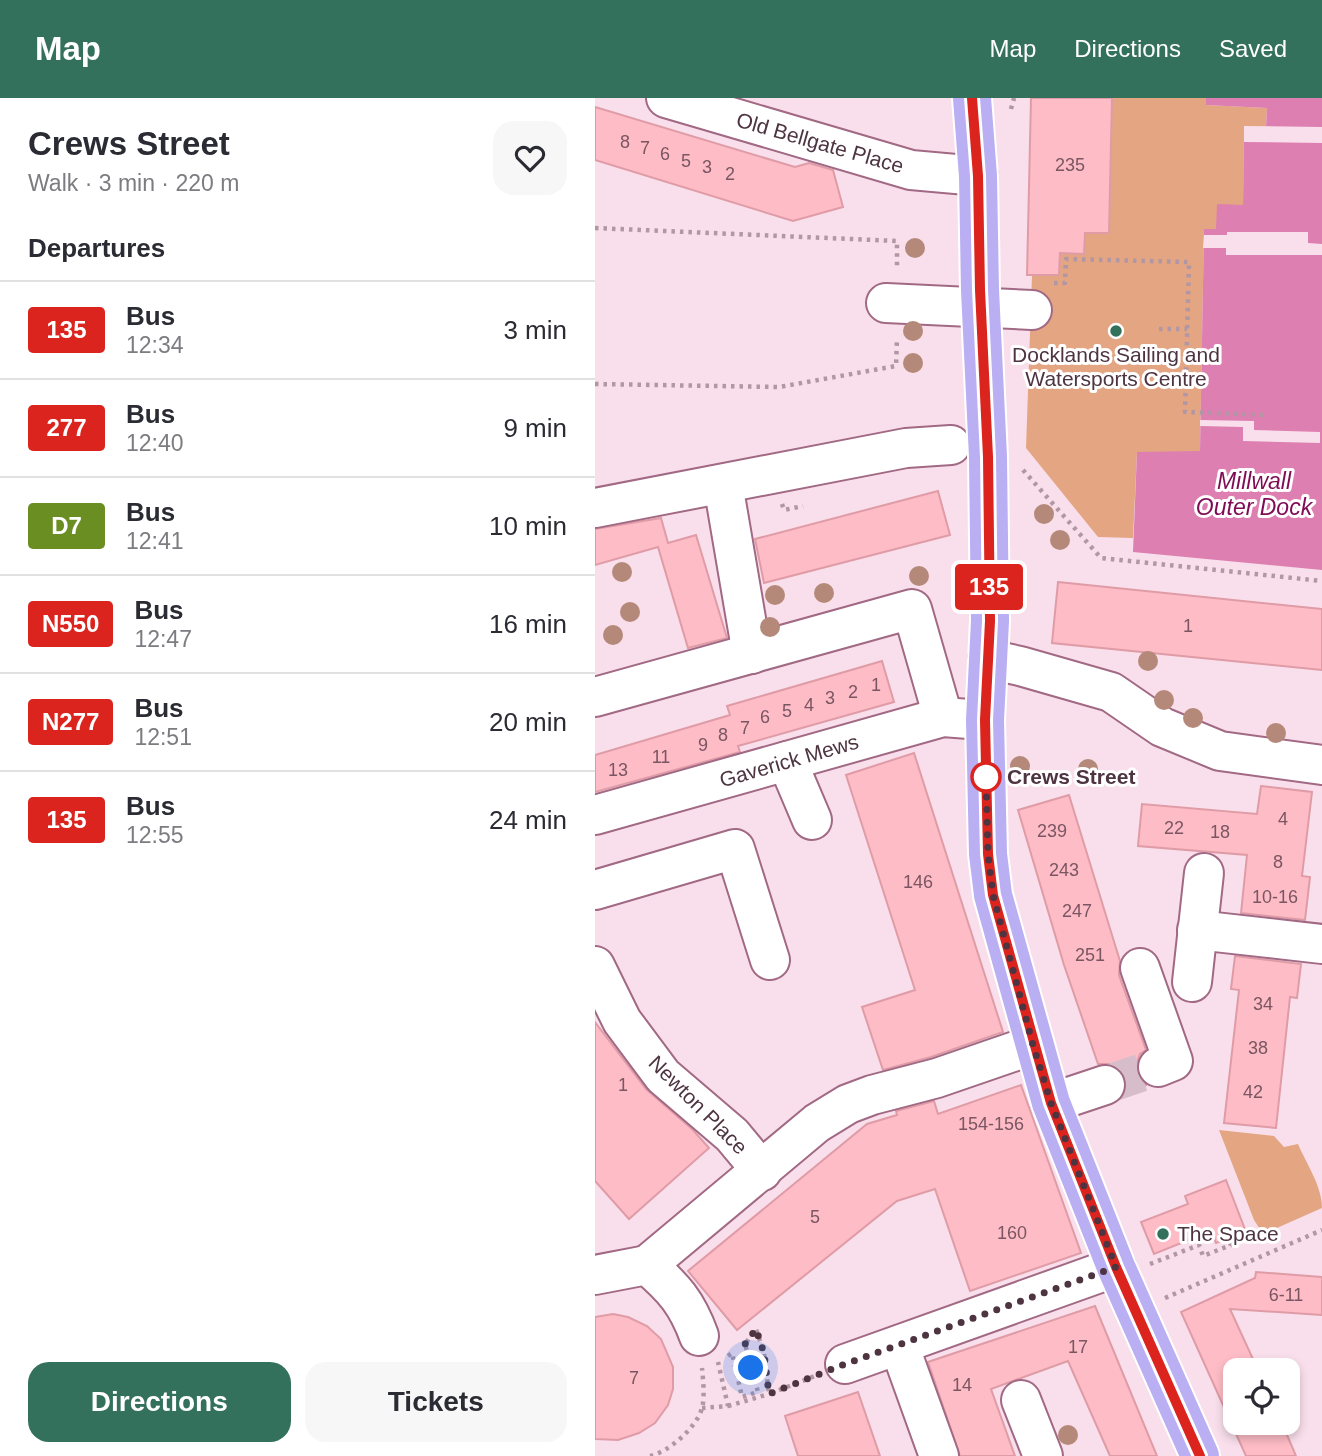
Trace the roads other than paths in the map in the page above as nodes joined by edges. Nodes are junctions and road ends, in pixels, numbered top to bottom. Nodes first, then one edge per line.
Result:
1 (666, 98) edge
2 (972, 98) edge
3 (978, 176) junction
4 (1040, 297) road end
5 (893, 303) road end
6 (981, 307) junction
7 (951, 445) dead end
8 (723, 484) junction
9 (595, 508) edge
10 (752, 654) junction
11 (988, 659) junction
12 (595, 697) edge
13 (943, 717) junction
14 (985, 720) junction
15 (787, 761) junction
16 (1322, 765) edge
17 (595, 815) edge
18 (812, 820) dead end
19 (1204, 873) dead end
20 (595, 890) edge
21 (1197, 930) junction
22 (1322, 944) edge
23 (770, 960) dead end
24 (595, 966) edge
25 (1140, 968) dead end
26 (1192, 982) dead end
27 (1033, 1045) junction
28 (1159, 1067) dead end
29 (1105, 1085) tunnel mouth
30 (1051, 1103) junction
31 (762, 1171) junction
32 (647, 1265) junction
33 (1118, 1271) junction
34 (595, 1275) edge
35 (699, 1336) road end
36 (899, 1345) junction
37 (845, 1364) road end
38 (1021, 1400) dead end
39 (934, 1455) edge
40 (1043, 1456) edge
41 (1200, 1456) edge

1 - 3 street, Old Bellgate Place
2 - 3 main road
3 - 6 main road
4 - 6 street
5 - 6 street
6 - 11 main road
7 - 8 street
8 - 9 street
8 - 10 street
10 - 12 street
10 - 13 street
11 - 14 main road
11 - 16 street
13 - 14 street, Gaverick Mews
13 - 15 street, Gaverick Mews
14 - 27 main road
15 - 17 street, Gaverick Mews
15 - 18 street
19 - 21 street
20 - 23 street
21 - 22 street
21 - 26 street
24 - 31 street, Newton Place
25 - 28 street
27 - 30 main road
27 - 31 street
29 - 30 street
30 - 33 main road
31 - 32 street
32 - 34 street
32 - 35 street
33 - 36 street
33 - 41 main road
36 - 37 street
36 - 39 street
38 - 40 street

